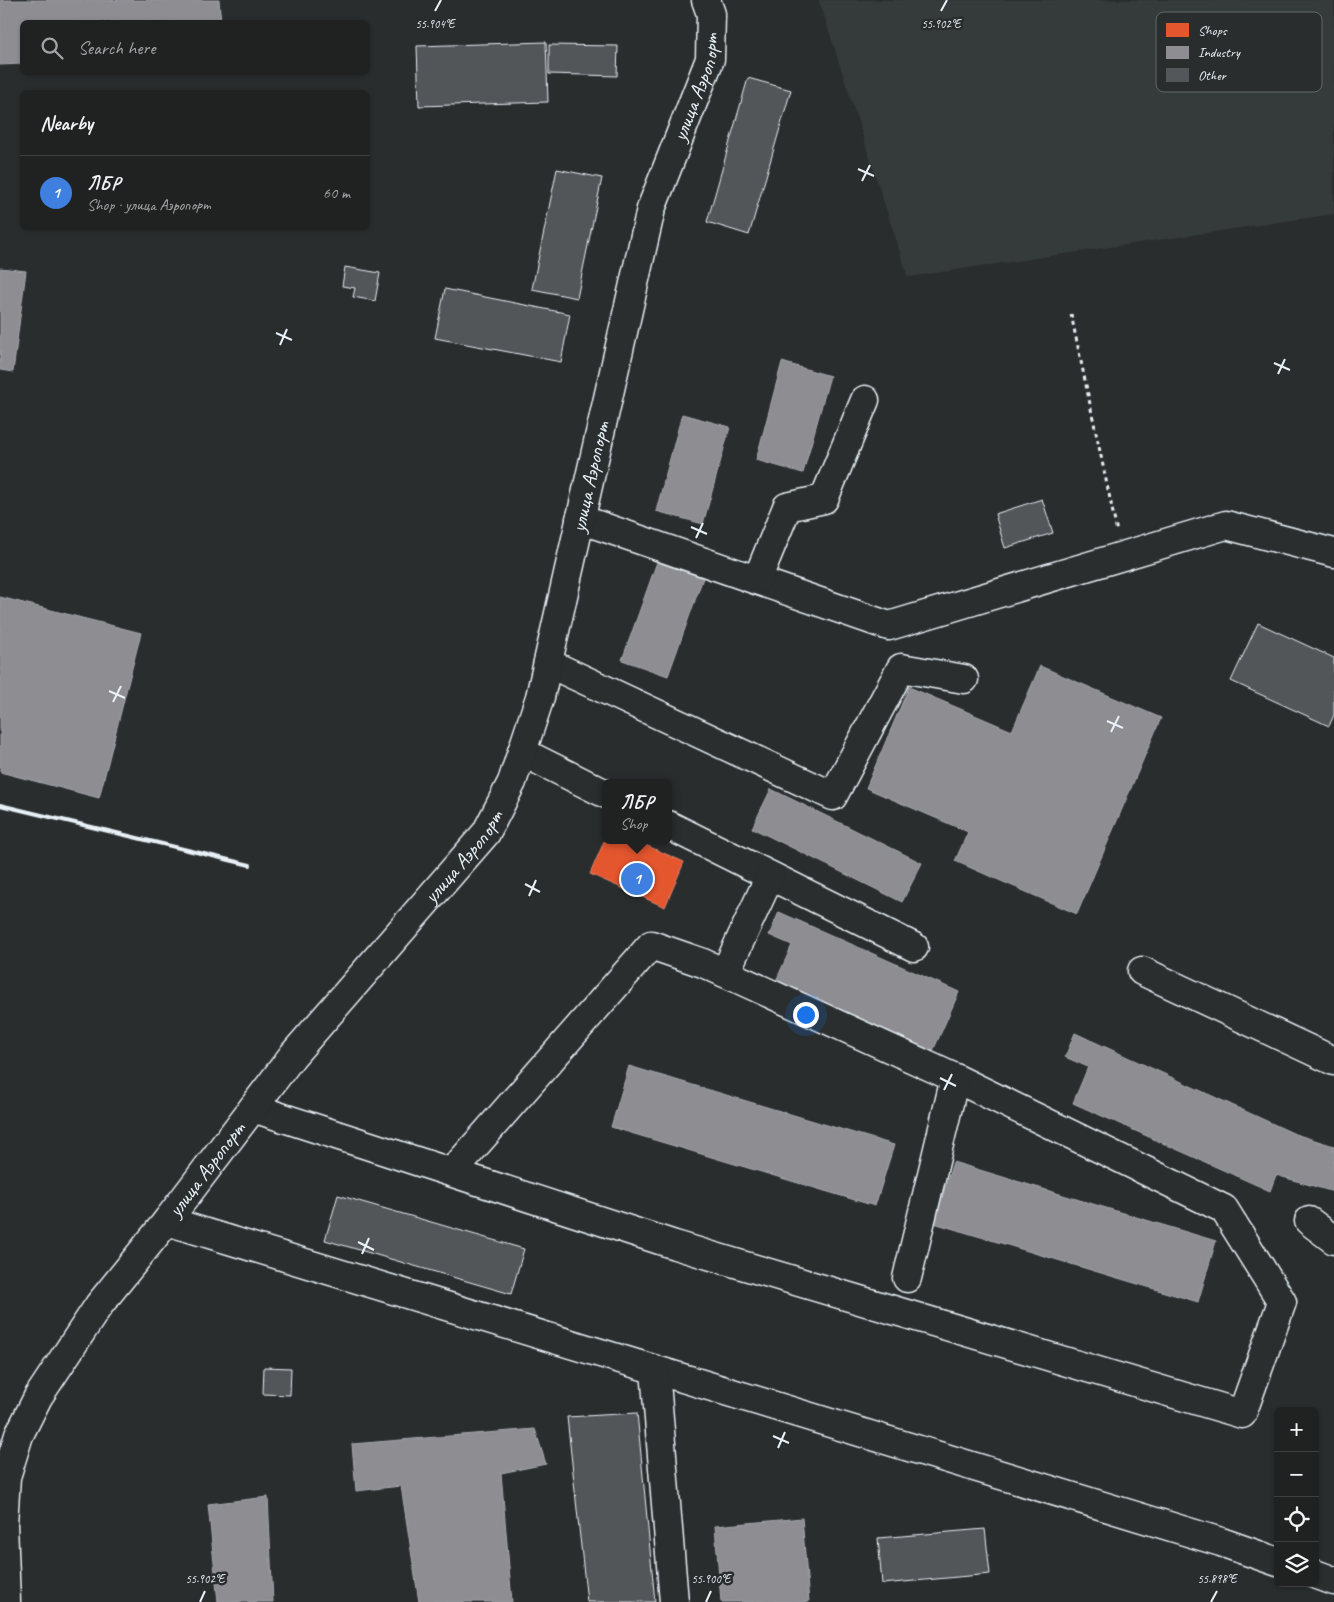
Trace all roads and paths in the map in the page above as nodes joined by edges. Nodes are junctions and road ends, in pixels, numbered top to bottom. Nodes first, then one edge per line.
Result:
1 (706, 0) edge
2 (1072, 314) dead end
3 (866, 400) dead end
4 (580, 519) junction
5 (1334, 554) edge
6 (1122, 557) junction
7 (757, 580) junction
8 (548, 663) junction
9 (964, 679) dead end
10 (522, 752) junction
11 (602, 792) edge
12 (672, 827) edge
13 (770, 876) junction
14 (914, 947) dead end
15 (1142, 971) dead end
16 (725, 973) junction
17 (1334, 1061) edge
18 (955, 1078) junction
19 (253, 1108) junction
20 (452, 1172) junction
21 (167, 1221) junction
22 (1309, 1221) dead end
23 (1334, 1240) edge
24 (907, 1278) dead end
25 (654, 1370) junction
26 (1274, 1561) edge
27 (1319, 1575) edge
28 (1334, 1581) edge
29 (6, 1602) edge
30 (674, 1602) edge

1 - 4 street, улица Аэропорт
2 - 6 path
3 - 7 street
4 - 7 street
4 - 8 street, улица Аэропорт
5 - 6 street
6 - 7 street
8 - 9 street
8 - 10 street, улица Аэропорт
10 - 11 street
10 - 19 street, улица Аэропорт
12 - 13 street
13 - 14 street
13 - 16 street
15 - 17 street
16 - 18 street
16 - 20 street
18 - 20 street
18 - 24 street
19 - 20 street
19 - 21 street, улица Аэропорт
21 - 25 street
21 - 29 street, улица Аэропорт
22 - 23 street
25 - 26 street
25 - 30 street
27 - 28 street

